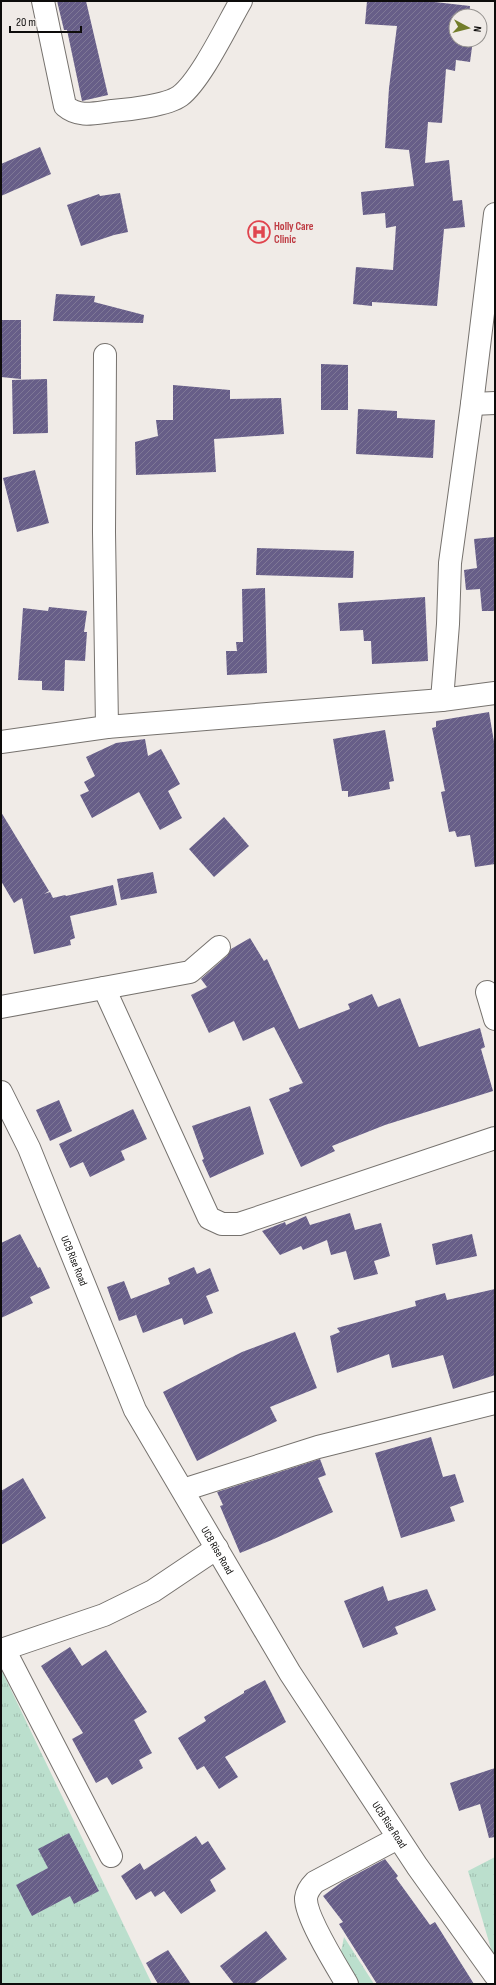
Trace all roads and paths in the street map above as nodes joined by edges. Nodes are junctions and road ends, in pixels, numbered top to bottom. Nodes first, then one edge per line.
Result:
1 (43, 1) edge
2 (241, 1) edge
3 (495, 214) edge
4 (105, 355) dead end
5 (495, 403) edge
6 (472, 404) junction
7 (495, 693) edge
8 (442, 700) junction
9 (107, 726) junction
10 (1, 742) edge
11 (219, 947) dead end
12 (104, 988) junction
13 (487, 992) dead end
14 (1, 1007) edge
15 (495, 1019) edge
16 (1, 1092) edge
17 (495, 1138) edge
18 (495, 1403) edge
19 (183, 1490) junction
20 (217, 1548) junction
21 (3, 1649) edge
22 (398, 1838) junction
23 (111, 1856) dead end
24 (495, 1975) edge
25 (347, 1984) edge

1 - 2 street
3 - 6 street
4 - 9 street
5 - 6 street
6 - 8 street
7 - 8 street
8 - 9 street
9 - 10 street
11 - 12 street
12 - 14 street
12 - 17 street
13 - 15 street
16 - 19 street, UCB Rise Road
18 - 19 street
19 - 20 street, UCB Rise Road
20 - 21 street
20 - 22 street, UCB Rise Road
21 - 23 street
22 - 24 street, UCB Rise Road
22 - 25 street

